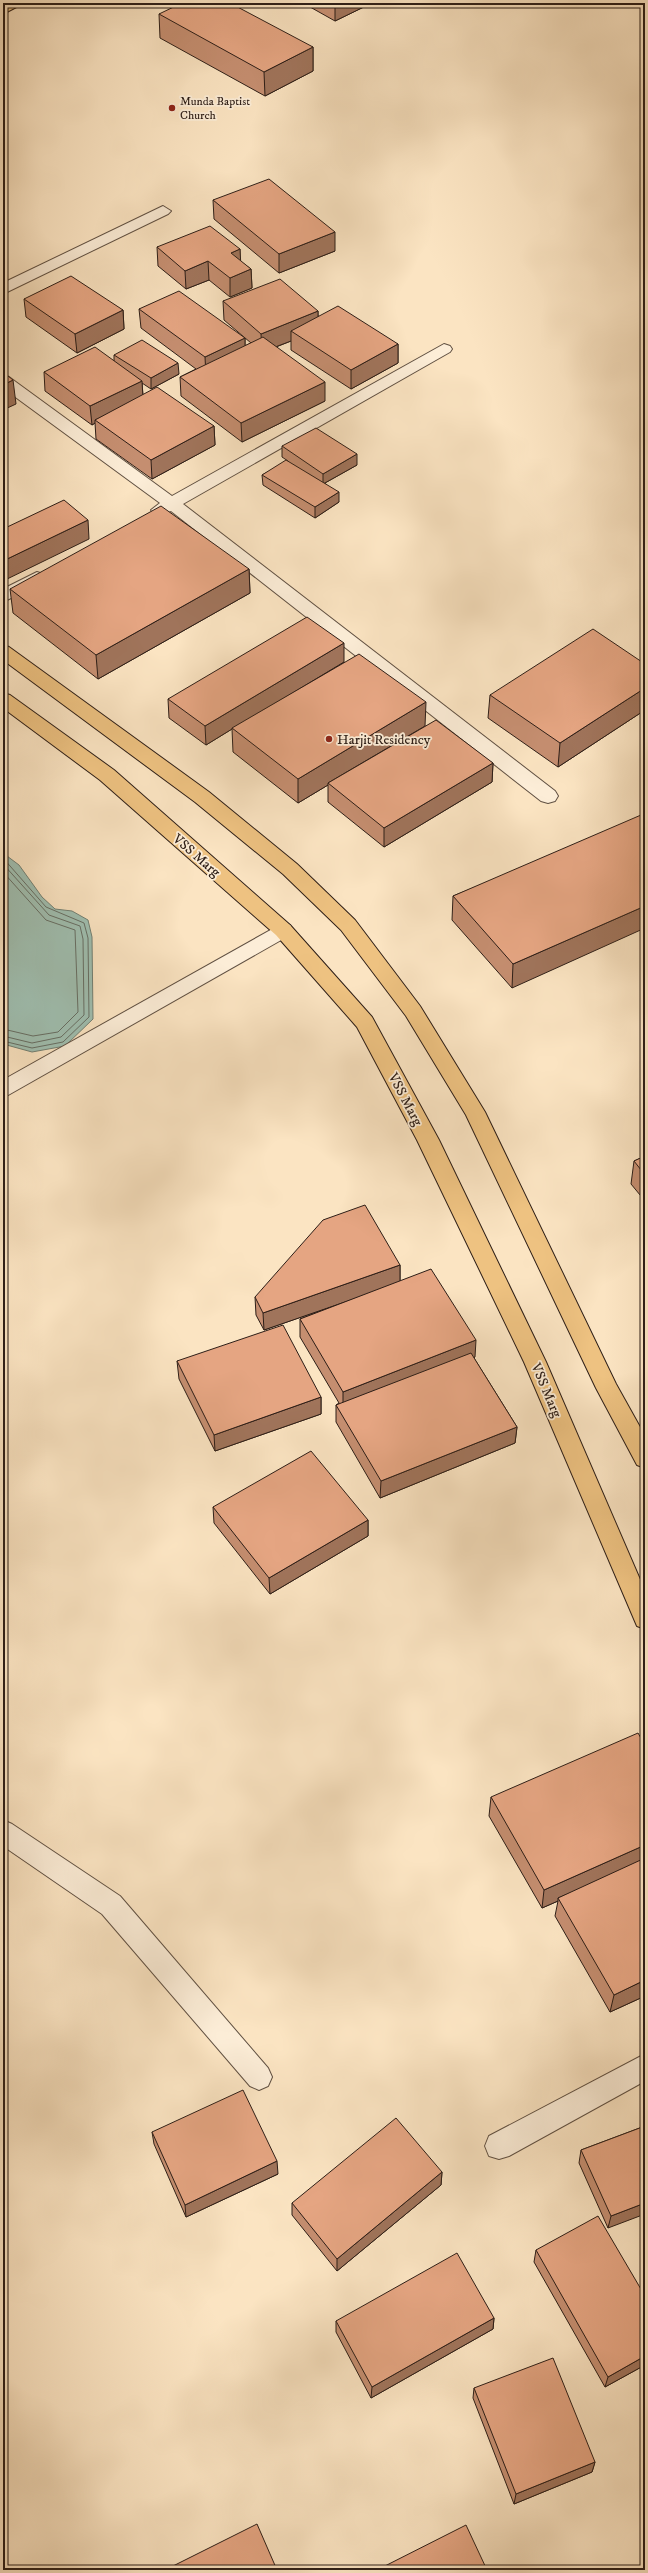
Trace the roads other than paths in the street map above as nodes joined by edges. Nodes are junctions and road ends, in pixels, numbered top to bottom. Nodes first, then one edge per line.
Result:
1 (16, 3) edge
2 (3, 10) edge
3 (163, 211) dead end
4 (3, 289) edge
5 (444, 349) dead end
6 (3, 380) edge
7 (170, 503) junction
8 (150, 518) edge
9 (52, 570) edge
10 (3, 596) edge
11 (3, 651) edge
12 (3, 699) edge
13 (548, 796) dead end
14 (283, 930) junction
15 (3, 1090) edge
16 (645, 1458) edge
17 (645, 1620) edge
18 (3, 1832) edge
19 (645, 2067) edge
20 (259, 2077) dead end
21 (499, 2146) dead end

1 - 2 main road
3 - 4 street
5 - 7 street
6 - 7 street
7 - 8 street
7 - 13 street
9 - 10 street
11 - 16 main road
12 - 14 main road, VSS Marg
14 - 15 street
14 - 17 main road, VSS Marg
18 - 20 street
19 - 21 street

